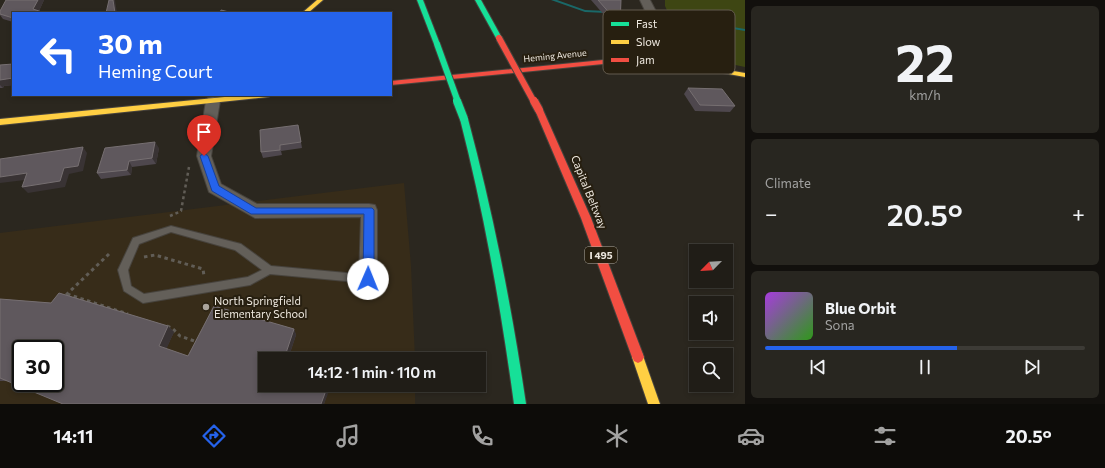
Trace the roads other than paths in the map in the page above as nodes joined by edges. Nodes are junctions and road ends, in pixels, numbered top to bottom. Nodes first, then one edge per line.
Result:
1 (320, 0) edge
2 (420, 0) edge
3 (478, 0) edge
4 (645, 0) edge
5 (650, 10) edge
6 (306, 12) edge
7 (603, 61) edge
8 (735, 73) edge
9 (745, 75) edge
10 (392, 83) edge
11 (259, 96) edge
12 (212, 101) junction
13 (0, 122) edge
14 (269, 270) junction
15 (368, 279) joint
16 (520, 404) edge
17 (654, 404) edge

1 - 6 main road
2 - 16 main road, bridge
3 - 17 main road, Capital Beltway / I 495, bridge
4 - 5 street
7 - 10 main road, Heming Avenue
8 - 9 main road, Heming Avenue
11 - 12 main road
12 - 13 main road
12 - 15 street
14 - 14 lane
14 - 15 lane

